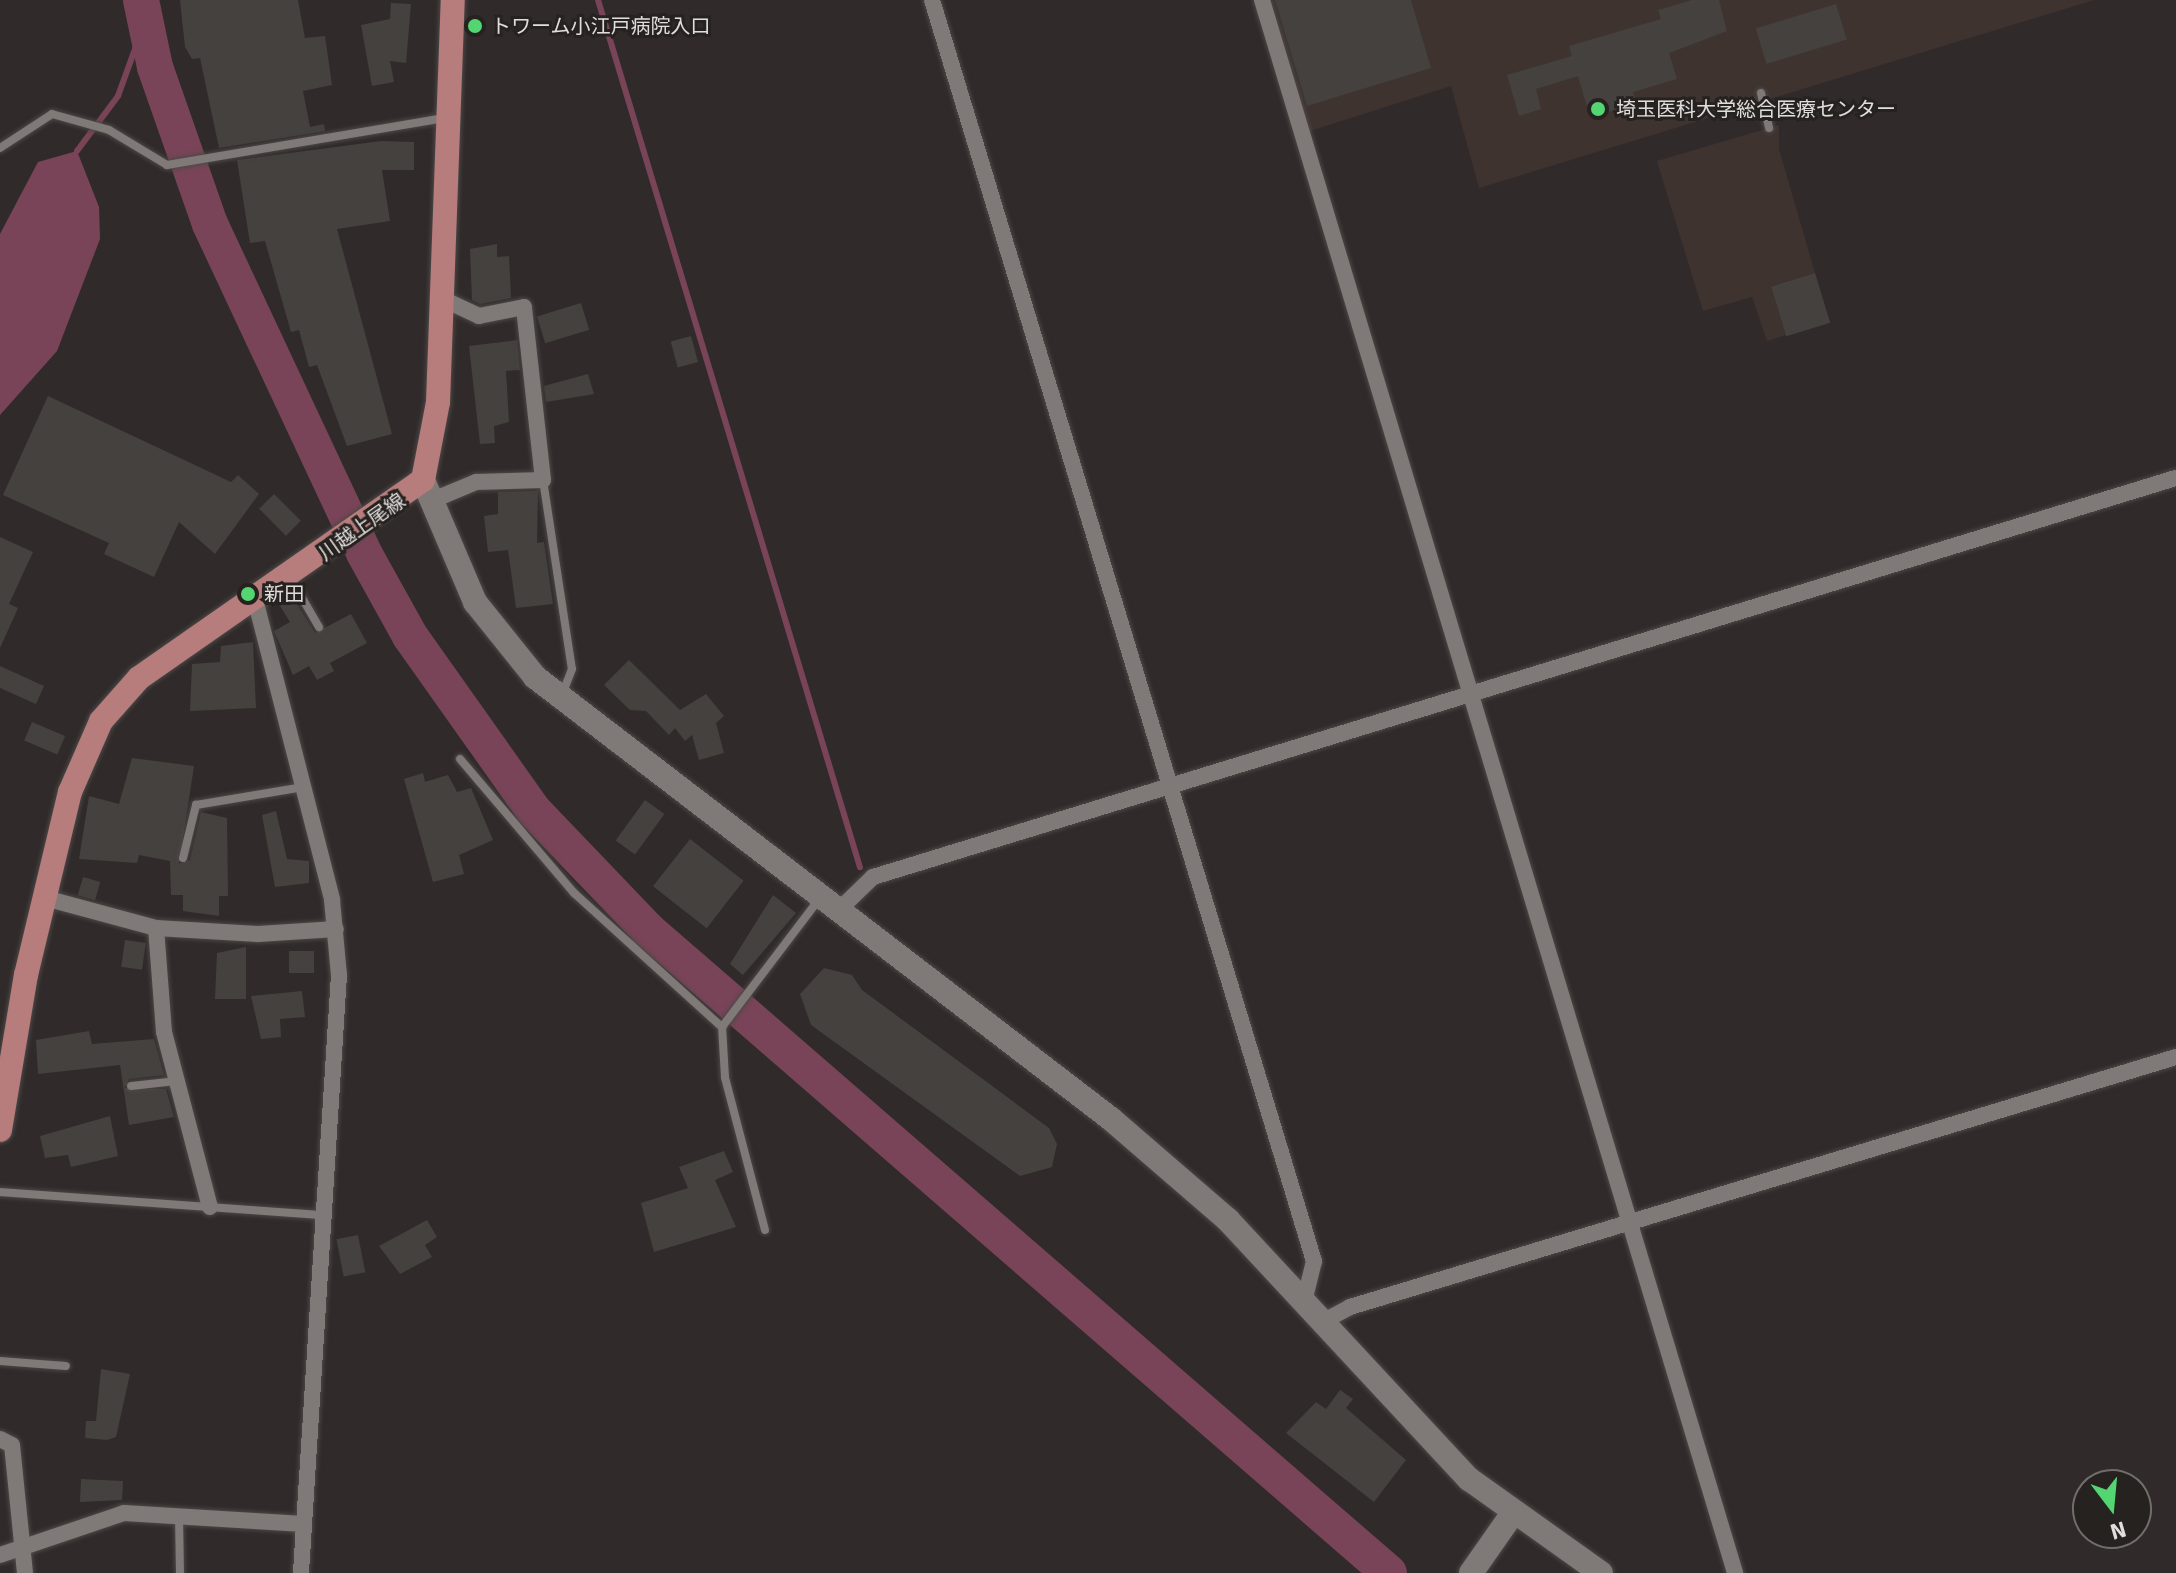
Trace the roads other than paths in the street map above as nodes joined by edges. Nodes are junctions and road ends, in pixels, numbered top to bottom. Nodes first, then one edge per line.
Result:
1 (453, 0) edge
2 (932, 0) edge
3 (1262, 0) edge
4 (1761, 93) dead end
5 (447, 118) junction
6 (1769, 128) dead end
7 (0, 148) edge
8 (443, 299) junction
9 (2176, 478) edge
10 (543, 480) junction
11 (428, 490) junction
12 (290, 577) junction
13 (256, 603) junction
14 (319, 627) dead end
15 (1468, 693) junction
16 (561, 697) junction
17 (460, 759) dead end
18 (1168, 784) junction
19 (303, 787) junction
20 (183, 858) dead end
21 (45, 898) junction
22 (832, 900) junction
23 (156, 928) junction
24 (336, 929) junction
25 (724, 1025) junction
26 (6, 1045) edge
27 (2176, 1057) edge
28 (176, 1081) junction
29 (131, 1086) dead end
30 (0, 1130) edge
31 (0, 1192) edge
32 (210, 1207) junction
33 (323, 1215) junction
34 (1630, 1224) junction
35 (765, 1230) dead end
36 (1304, 1302) junction
37 (1322, 1322) junction
38 (0, 1361) edge
39 (66, 1366) dead end
40 (0, 1439) edge
41 (1513, 1513) junction
42 (179, 1516) junction
43 (304, 1524) junction
44 (23, 1552) junction
45 (0, 1555) edge
46 (25, 1573) edge
47 (180, 1573) edge
48 (301, 1573) edge
49 (1471, 1573) edge
50 (1601, 1573) edge
51 (1735, 1573) edge

1 - 5 main road, 川越上尾線
2 - 18 street
3 - 15 street
4 - 6 lane
5 - 7 lane
5 - 8 main road, 川越上尾線
8 - 10 street
8 - 11 main road, 川越上尾線
9 - 15 street
10 - 11 street
10 - 16 lane
11 - 12 main road, 川越上尾線
11 - 16 street
12 - 13 main road, 川越上尾線
12 - 14 lane
13 - 19 street
13 - 21 main road, 川越上尾線
15 - 18 street
15 - 34 street
16 - 22 street
17 - 25 lane
18 - 22 street
18 - 36 street
19 - 20 lane
19 - 24 street
21 - 23 street
21 - 26 main road, 川越上尾線
22 - 25 lane
22 - 36 street
23 - 24 street
23 - 28 street
24 - 33 street
25 - 35 lane
26 - 30 main road, 川越上尾線
27 - 34 street
28 - 29 lane
28 - 32 street
31 - 32 lane
32 - 33 lane
33 - 43 street
34 - 37 street
34 - 51 street
36 - 37 street
37 - 41 street
38 - 39 lane
40 - 44 street
41 - 49 street
41 - 50 street
42 - 43 street
42 - 44 street
42 - 47 lane
43 - 48 street
44 - 45 street
44 - 46 street

